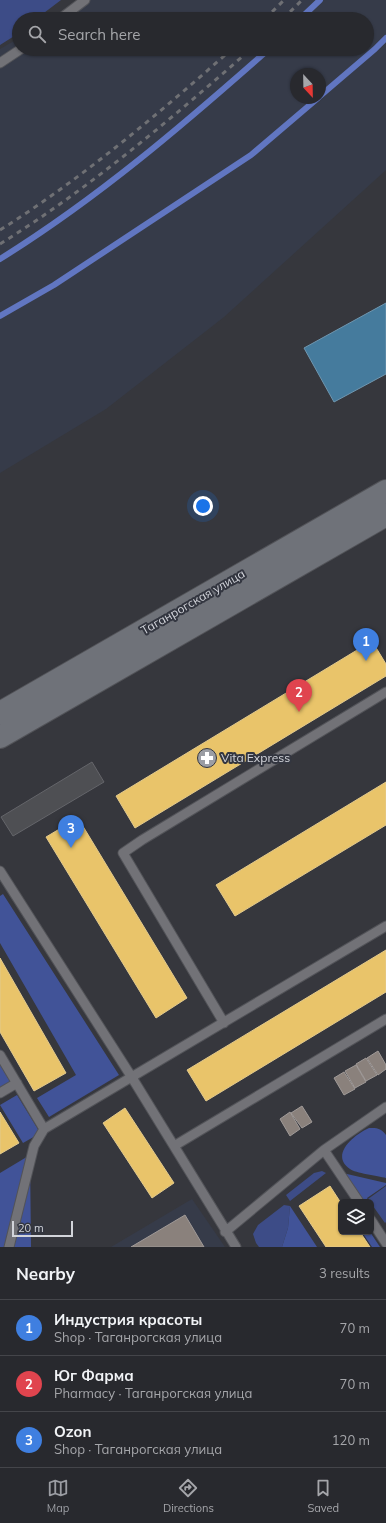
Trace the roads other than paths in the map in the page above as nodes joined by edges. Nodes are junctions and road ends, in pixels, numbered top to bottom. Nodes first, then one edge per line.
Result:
1 (85, 0) edge
2 (69, 12) edge
3 (12, 55) edge
4 (0, 63) edge
5 (386, 491) edge
6 (386, 515) edge
7 (386, 692) edge
8 (0, 713) edge
9 (0, 737) edge
10 (0, 871) edge
11 (386, 926) edge
12 (386, 1018) edge
13 (224, 1023) junction
14 (0, 1055) edge
15 (131, 1076) junction
16 (17, 1083) junction
17 (0, 1093) edge
18 (384, 1112) edge
19 (44, 1129) junction
20 (174, 1146) junction
21 (324, 1150) junction
22 (357, 1199) edge
23 (374, 1225) edge
24 (225, 1232) junction
25 (386, 1243) edge
26 (10, 1247) edge
27 (236, 1247) edge

1 - 2 lane
3 - 4 lane
5 - 8 main road, Таганрогская улица
6 - 9 main road, Таганрогская улица
7 - 13 lane
10 - 15 lane
11 - 13 lane
12 - 20 lane
13 - 15 lane
14 - 16 lane
15 - 19 lane
15 - 20 lane
16 - 17 lane
16 - 19 lane
18 - 21 lane
19 - 26 lane
20 - 24 lane
21 - 22 lane
21 - 24 lane
23 - 25 lane
24 - 27 lane

